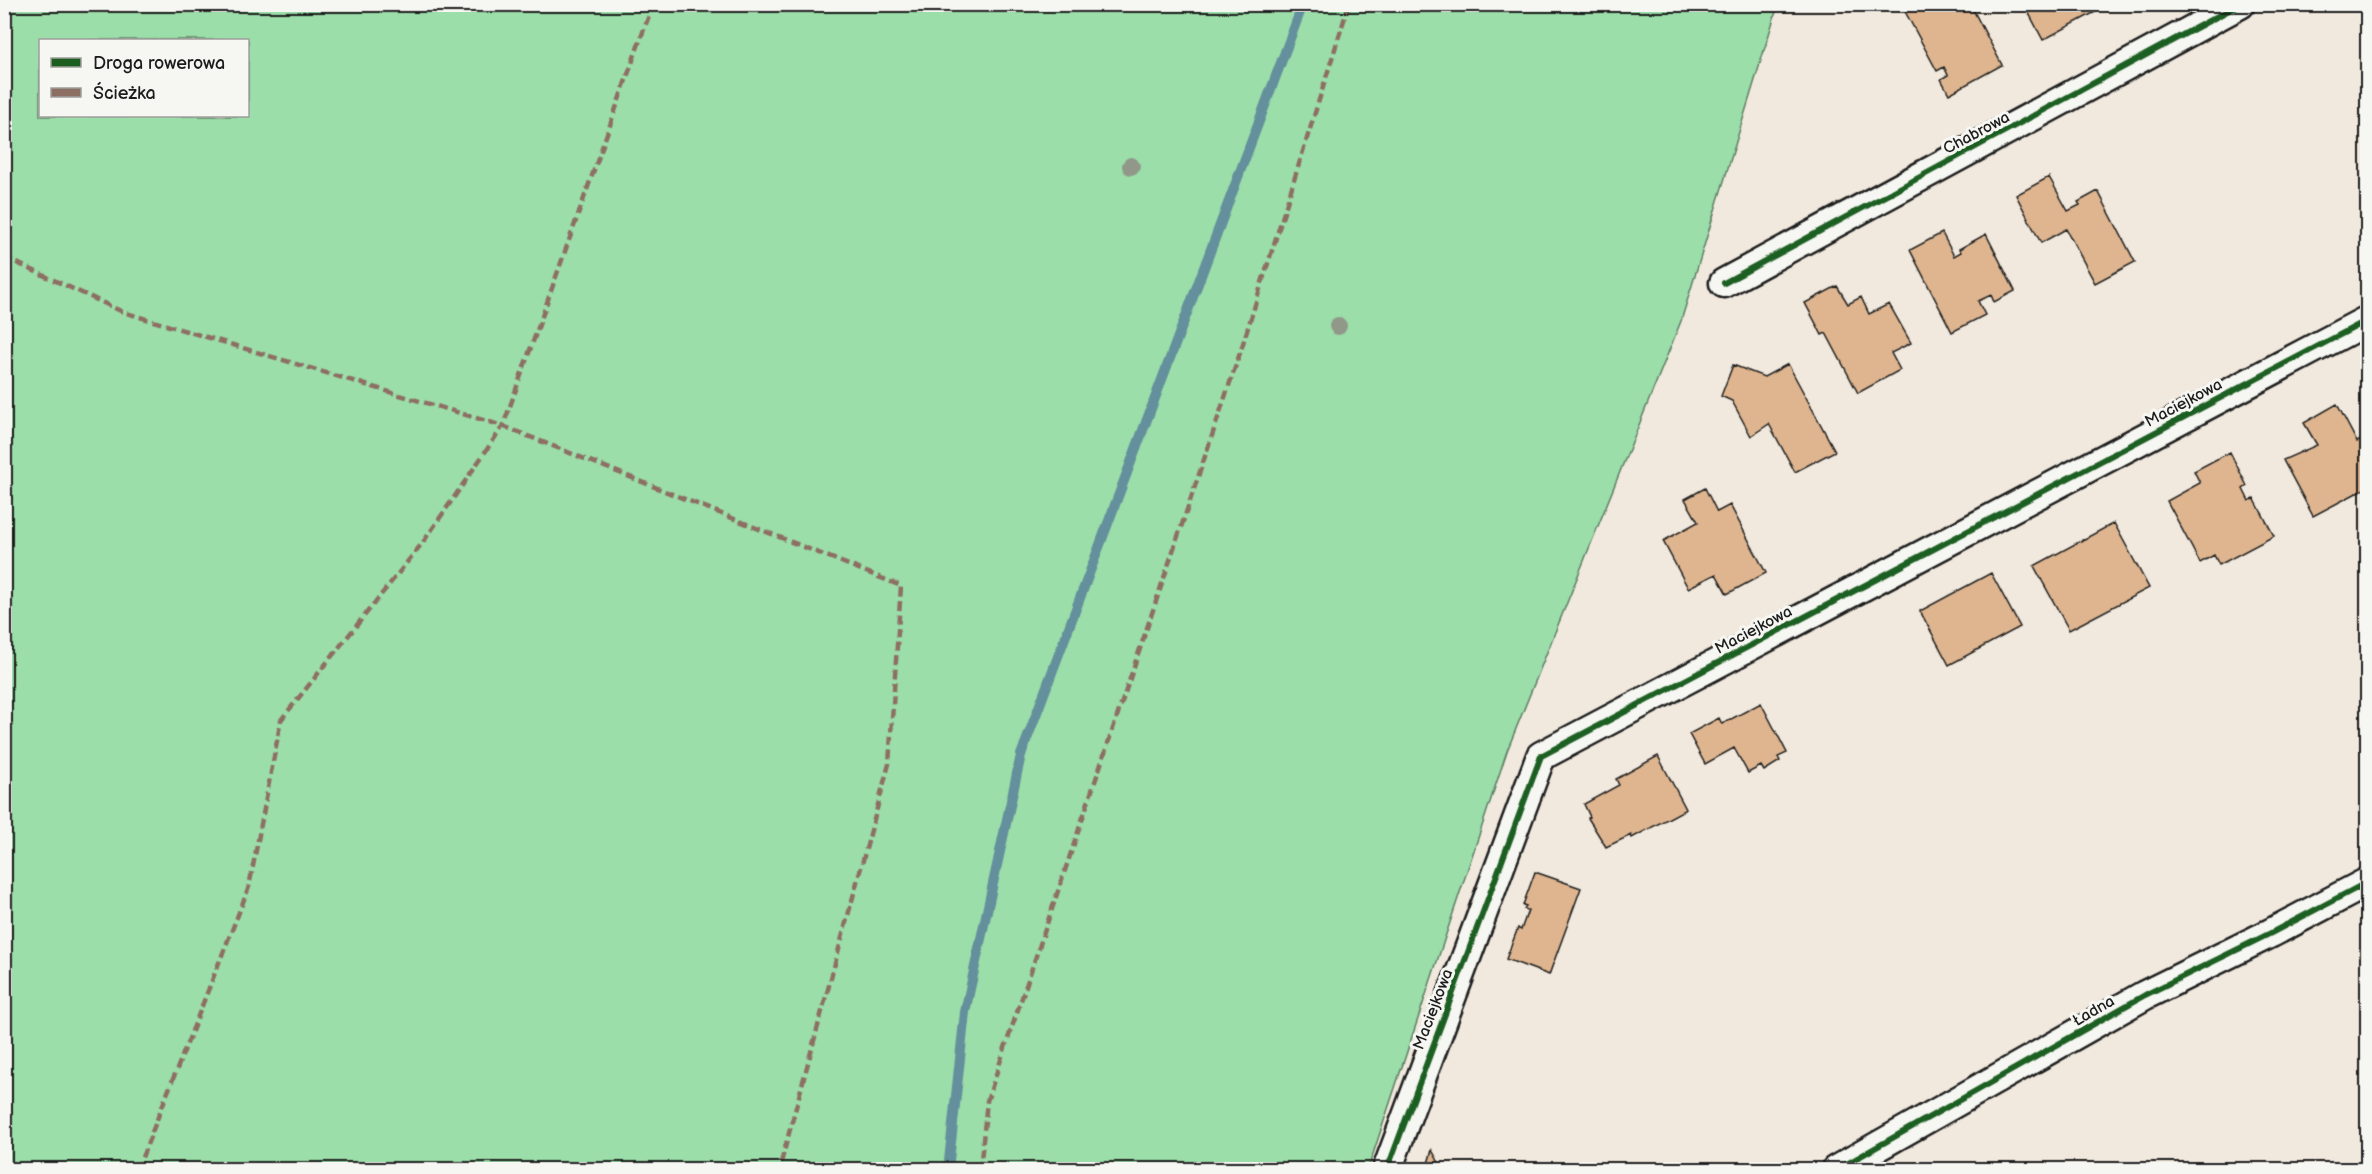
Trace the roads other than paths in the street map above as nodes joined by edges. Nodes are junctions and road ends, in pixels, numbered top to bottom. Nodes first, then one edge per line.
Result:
1 (2240, 4) edge
2 (1724, 283) dead end
3 (2367, 320) edge
4 (2367, 882) edge
5 (1387, 1170) edge
6 (1836, 1170) edge

1 - 2 street, Chabrowa
3 - 5 street, Maciejkowa
4 - 6 street, Ładna

